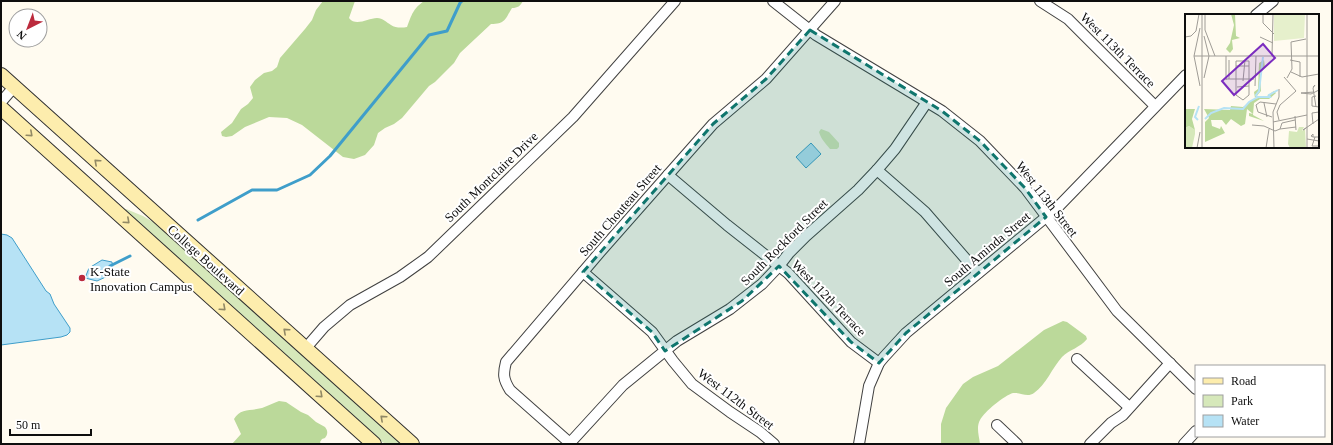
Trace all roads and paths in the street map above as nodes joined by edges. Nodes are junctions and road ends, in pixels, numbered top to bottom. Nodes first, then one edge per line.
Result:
1 (675, 1) edge
2 (773, 1) edge
3 (835, 1) edge
4 (1040, 1) edge
5 (1273, 1) edge
6 (1257, 14) edge
7 (810, 30) junction
8 (1, 75) edge
9 (1185, 76) edge
10 (14, 87) junction
11 (1, 102) edge
12 (927, 102) junction
13 (1155, 106) junction
14 (1, 108) edge
15 (877, 170) junction
16 (668, 175) junction
17 (1046, 217) junction
18 (779, 266) junction
19 (583, 272) junction
20 (978, 273) junction
21 (305, 348) junction
22 (665, 351) junction
23 (1077, 359) dead end
24 (879, 363) junction
25 (1170, 363) junction
26 (1195, 387) edge
27 (1129, 407) junction
28 (997, 425) dead end
29 (1195, 432) edge
30 (374, 444) edge
31 (412, 444) edge
32 (570, 444) edge
33 (774, 444) edge
34 (859, 444) edge
35 (1017, 444) edge
36 (1090, 444) edge
37 (1184, 444) edge

1 - 21 street, South Montclaire Drive
2 - 7 street, West 113th Street
3 - 7 street, South Chouteau Street
4 - 13 street, West 113th Terrace
5 - 6 street
7 - 12 street, West 113th Street
7 - 16 street, South Chouteau Street
8 - 10 main road, College Boulevard
9 - 13 street, South Aminda Street
10 - 11 street
21 -> 10 main road, College Boulevard
12 - 15 street, South Rockford Street
12 - 17 street, West 113th Street
13 - 17 street, South Aminda Street
14 -> 30 main road, College Boulevard
15 - 18 street, South Rockford Street
15 - 20 street
16 - 18 street, West 112th Terrace
16 - 19 street, South Chouteau Street
17 - 20 street, South Aminda Street
17 - 25 street, West 113th Street
18 - 22 street, South Rockford Street
18 - 24 street, West 112th Terrace
19 - 22 street, West 112th Street
19 - 32 street, South Chouteau Street
20 - 24 street, South Aminda Street
31 -> 21 main road, College Boulevard
22 - 32 street, South Rockford Street
22 - 33 street, West 112th Street
23 - 27 street
24 - 34 street, South Aminda Street
25 - 26 street, West 113th Street
25 - 27 street
27 - 36 street
28 - 35 street
29 - 37 street

